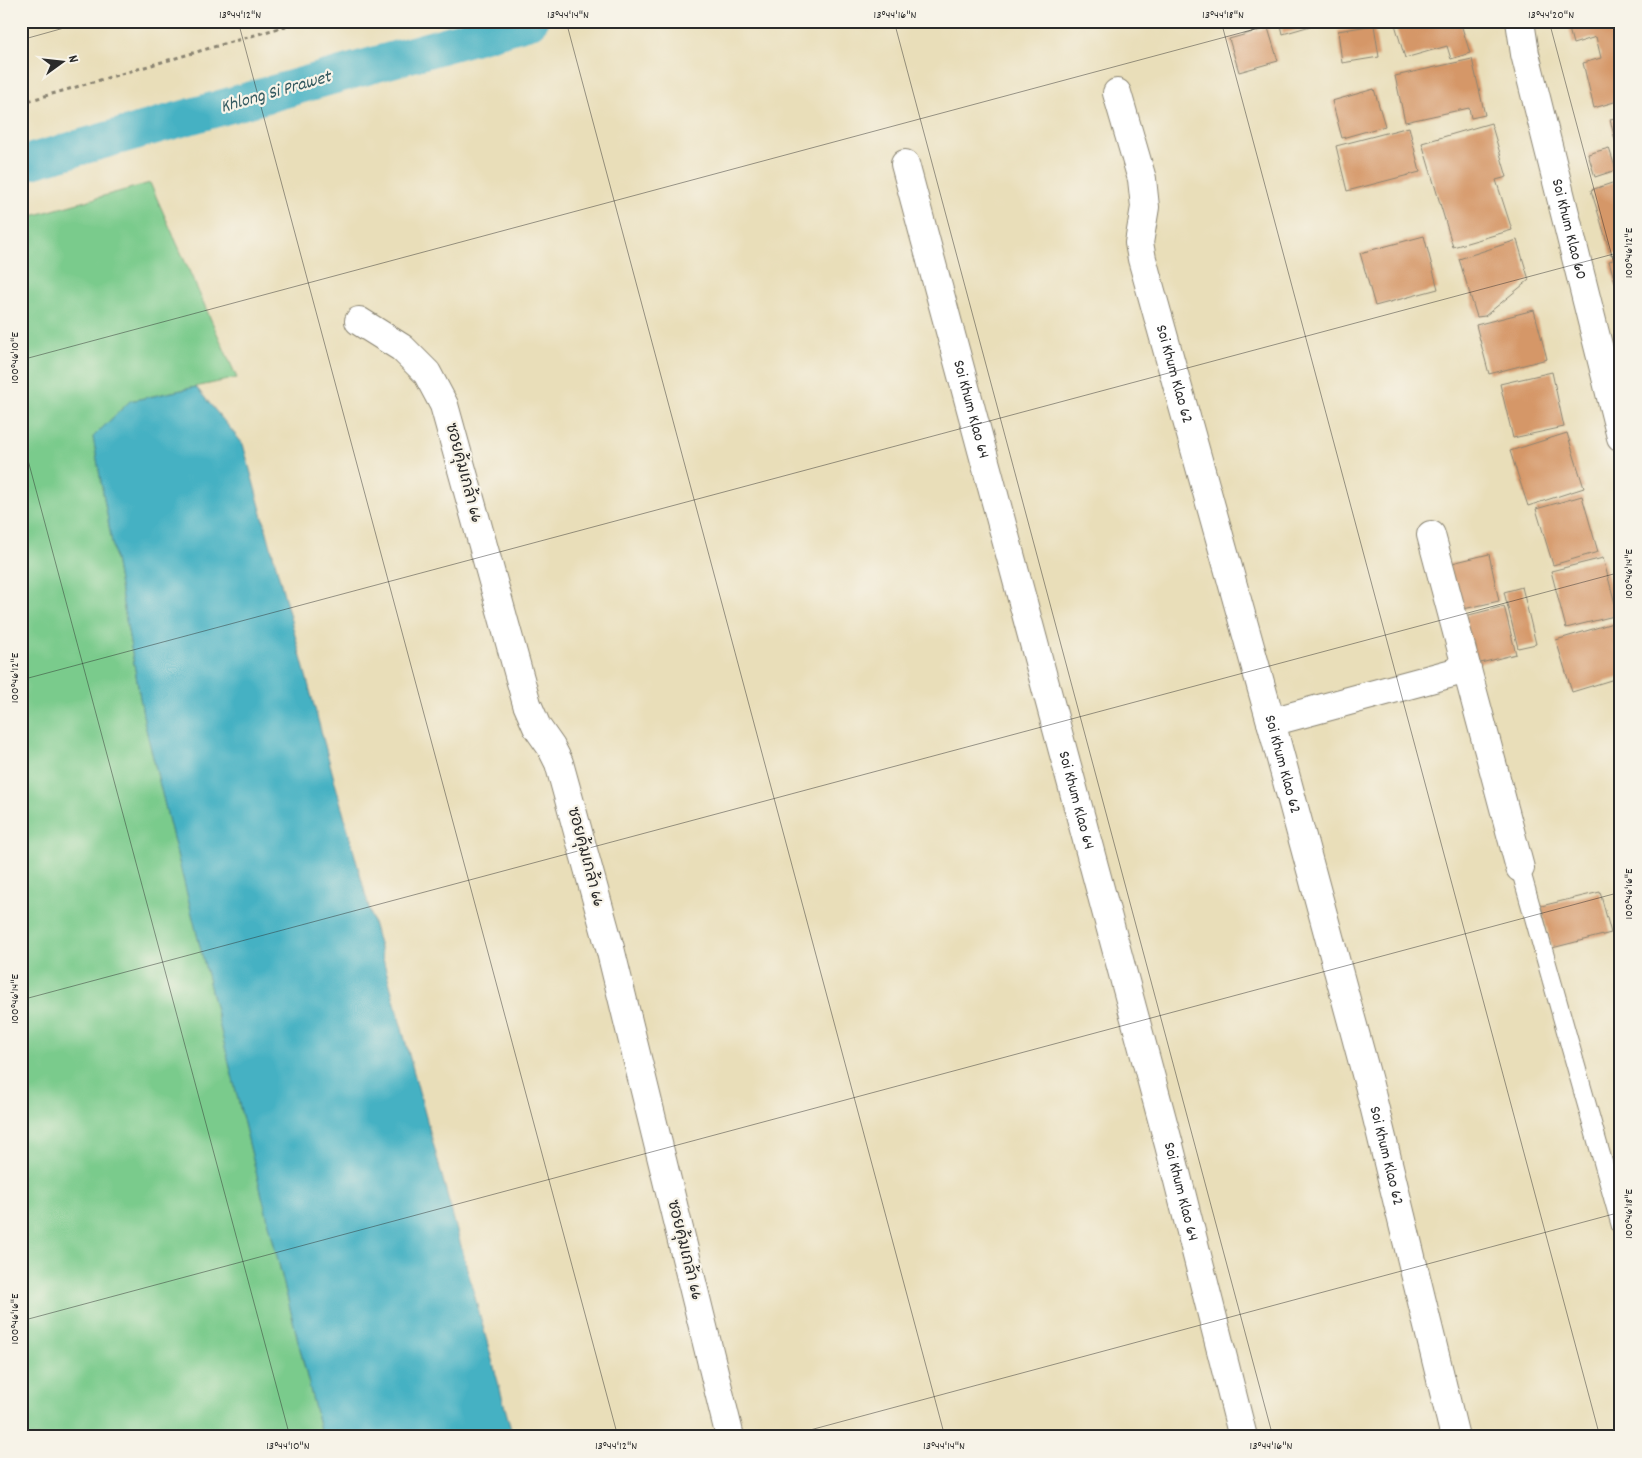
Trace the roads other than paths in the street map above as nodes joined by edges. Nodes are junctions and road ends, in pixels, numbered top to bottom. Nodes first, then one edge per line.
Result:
1 (1520, 21) edge
2 (1117, 93) dead end
3 (905, 164) dead end
4 (359, 321) dead end
5 (1621, 437) edge
6 (1431, 535) dead end
7 (1467, 669) junction
8 (1271, 722) junction
9 (1520, 868) joint
10 (1621, 1226) edge
11 (730, 1437) edge
12 (1243, 1437) edge
13 (1455, 1437) edge

1 - 5 street, Soi Khum Klao 60
2 - 8 street, Soi Khum Klao 62
3 - 12 street, Soi Khum Klao 64
4 - 11 street, ซอยคุ้มเกล้า 66
6 - 7 street
7 - 8 street
7 - 9 street
8 - 13 street, Soi Khum Klao 62
9 - 10 lane

